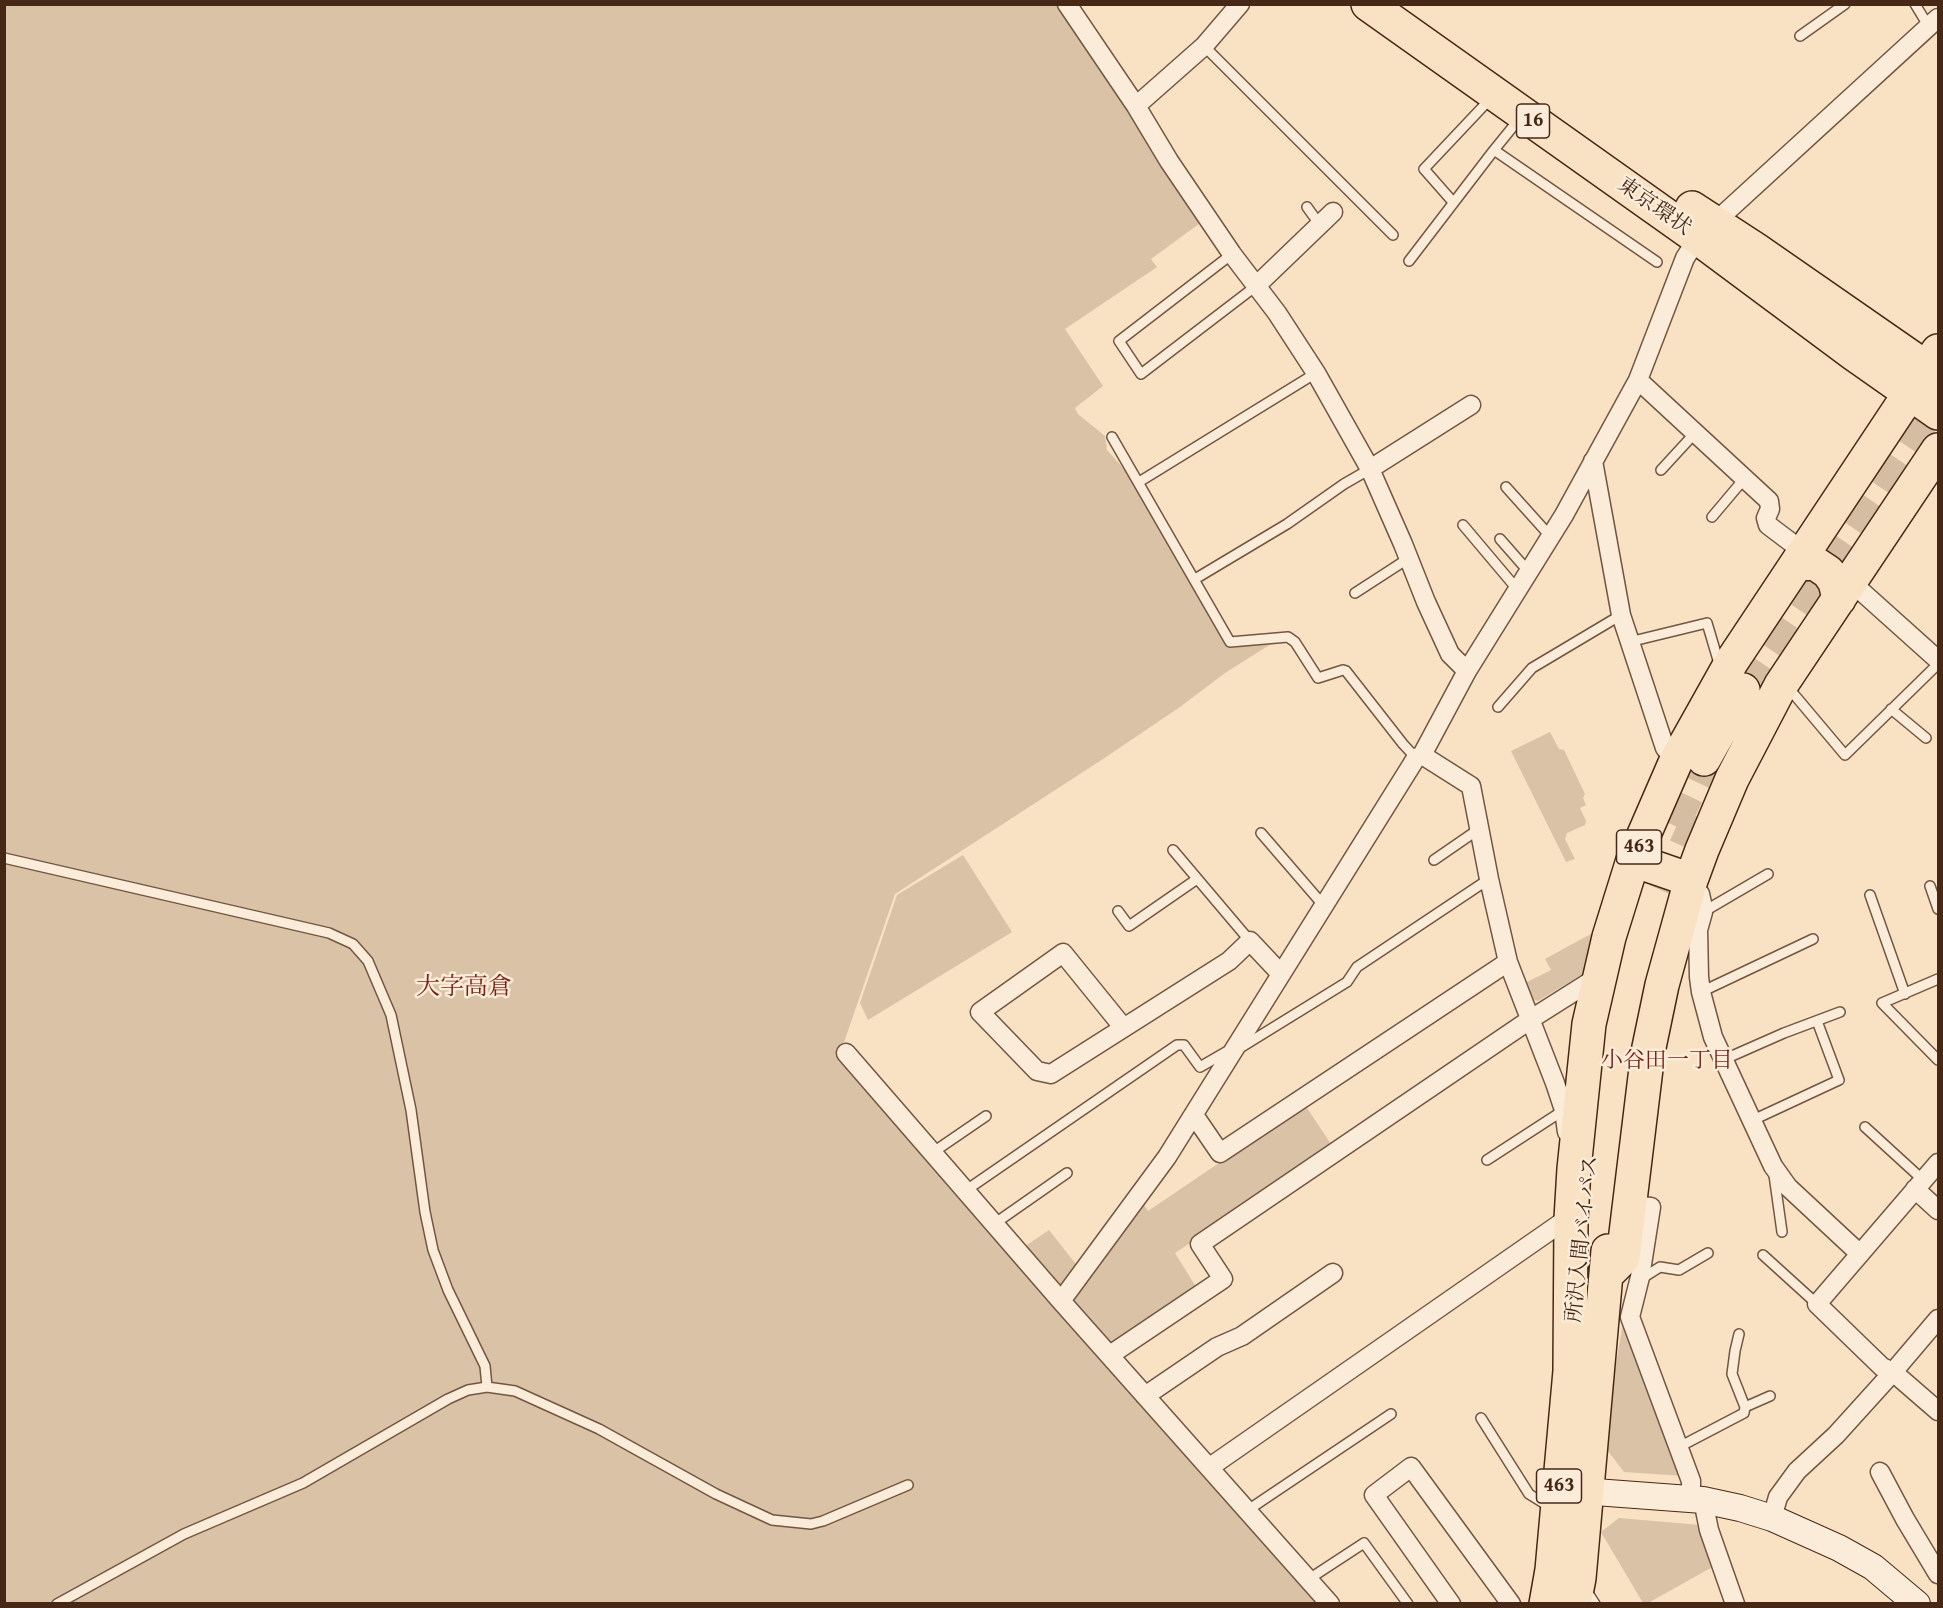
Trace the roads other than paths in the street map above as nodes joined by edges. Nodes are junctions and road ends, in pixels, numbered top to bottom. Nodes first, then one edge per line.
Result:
1 (1067, 4) edge
2 (1240, 4) edge
3 (1368, 4) edge
4 (1403, 4) edge
5 (1845, 4) edge
6 (1915, 4) edge
7 (1934, 22) edge
8 (1800, 36) dead end
9 (1204, 46) junction
10 (1494, 94) junction
11 (1136, 106) junction
12 (1524, 114) junction
13 (1494, 150) junction
14 (1453, 202) junction
15 (1307, 207) dead end
16 (1333, 212) dead end
17 (1320, 225) junction
18 (1706, 230) junction
19 (1393, 235) dead end
20 (1232, 254) junction
21 (1409, 261) dead end
22 (1657, 262) dead end
23 (1256, 286) junction
24 (1928, 372) edge
25 (1316, 373) junction
26 (1638, 380) junction
27 (1472, 405) dead end
28 (1938, 413) edge
29 (1695, 433) junction
30 (1112, 437) dead end
31 (1938, 450) edge
32 (1593, 461) junction
33 (1370, 469) junction
34 (1661, 470) dead end
35 (1744, 479) junction
36 (1139, 482) junction
37 (1506, 487) dead end
38 (1712, 517) dead end
39 (1463, 525) dead end
40 (1550, 536) junction
41 (1500, 539) dead end
42 (1408, 558) junction
43 (1800, 560) junction
44 (1528, 571) junction
45 (1195, 579) junction
46 (1517, 589) junction
47 (1845, 591) junction
48 (1355, 593) dead end
49 (1621, 615) junction
50 (1628, 642) junction
51 (1938, 662) edge
52 (1467, 671) junction
53 (1748, 681) junction
54 (1498, 707) dead end
55 (1891, 710) junction
56 (1926, 738) dead end
57 (1419, 757) junction
58 (1700, 762) junction
59 (1479, 829) junction
60 (1261, 832) dead end
61 (1173, 850) dead end
62 (4, 858) edge
63 (1434, 860) dead end
64 (1768, 874) dead end
65 (1197, 879) junction
66 (1489, 879) junction
67 (1671, 885) junction
68 (1929, 886) dead end
69 (1870, 895) dead end
70 (1324, 906) junction
71 (1938, 909) edge
72 (1118, 911) dead end
73 (1813, 939) dead end
74 (1250, 941) junction
75 (1508, 962) junction
76 (1281, 974) junction
77 (1599, 976) junction
78 (1938, 979) edge
79 (1701, 992) junction
80 (1905, 994) junction
81 (1840, 1012) dead end
82 (1531, 1019) junction
83 (1817, 1021) junction
84 (1123, 1027) junction
85 (846, 1053) dead end
86 (1231, 1054) junction
87 (1725, 1059) junction
88 (1938, 1060) edge
89 (1563, 1110) junction
90 (1194, 1114) junction
91 (986, 1116) dead end
92 (1753, 1120) junction
93 (1865, 1127) dead end
94 (932, 1154) junction
95 (1487, 1160) dead end
96 (1938, 1163) edge
97 (1773, 1166) junction
98 (1574, 1169) junction
99 (1067, 1173) dead end
100 (1919, 1185) junction
101 (965, 1191) junction
102 (1630, 1205) junction
103 (1938, 1210) edge
104 (1579, 1214) junction
105 (994, 1224) junction
106 (1782, 1232) dead end
107 (1708, 1253) dead end
108 (1860, 1254) junction
109 (1762, 1255) dead end
110 (1333, 1273) dead end
111 (1607, 1274) junction
112 (1639, 1280) junction
113 (1061, 1301) junction
114 (1817, 1304) junction
115 (1938, 1319) edge
116 (1739, 1334) dead end
117 (1110, 1355) junction
118 (1893, 1372) junction
119 (487, 1387) junction
120 (1145, 1396) junction
121 (1770, 1396) dead end
122 (1745, 1407) junction
123 (1938, 1411) edge
124 (1391, 1414) dead end
125 (1480, 1418) dead end
126 (1679, 1447) junction
127 (1210, 1467) junction
128 (1880, 1472) dead end
129 (908, 1485) dead end
130 (1567, 1498) junction
131 (1697, 1499) junction
132 (1248, 1510) junction
133 (1772, 1518) junction
134 (1938, 1574) edge
135 (1309, 1579) junction
136 (1582, 1595) edge
137 (57, 1604) edge
138 (1330, 1604) edge
139 (1408, 1604) edge
140 (1451, 1604) edge
141 (1511, 1604) edge
142 (1546, 1604) edge
143 (1735, 1604) edge
144 (1917, 1604) edge

1 - 11 street
2 - 9 street
3 - 10 highway, 東京環状 / 16
4 - 18 highway, 東京環状 / 16
5 - 8 lane
6 - 7 lane
7 - 18 street
9 - 11 street
9 - 19 lane
10 - 12 highway, 東京環状 / 16
10 - 14 lane
11 - 20 street
12 - 13 lane
12 - 18 highway, 東京環状 / 16
13 - 14 lane
13 - 22 lane
14 - 21 lane
15 - 17 lane
16 - 17 street
17 - 23 street
18 - 24 highway, 東京環状 / 16
18 - 26 street
20 - 23 street
20 - 23 lane
23 - 25 street
24 - 28 highway, 東京環状 / 16
24 - 43 highway, 463
25 - 33 street
25 - 36 lane
26 - 29 street
26 - 32 street
27 - 33 street
29 - 34 lane
29 - 35 street
30 - 36 lane
31 - 47 highway, 463
32 - 40 street
32 - 49 street
33 - 42 street
33 - 45 lane
35 - 38 lane
35 - 43 street
36 - 45 lane
37 - 40 lane
39 - 46 lane
40 - 44 street
41 - 44 lane
42 - 48 lane
42 - 52 street
43 - 47 highway
43 - 53 highway, 463
44 - 46 street
45 - 57 lane
46 - 52 street
47 - 51 street
47 - 53 highway, 463
49 - 50 street
49 - 54 lane
50 - 53 lane
50 - 58 street
51 - 55 lane
52 - 57 street
53 - 55 lane
53 - 58 highway, 463
53 - 58 highway, 463
53 - 67 highway, 463
55 - 56 lane
57 - 59 street
57 - 70 street
58 - 67 highway, 463
59 - 63 lane
59 - 66 street
60 - 70 lane
61 - 65 lane
62 - 119 lane
64 - 67 lane
65 - 72 lane
65 - 74 lane
66 - 75 street
66 - 86 lane
67 - 77 highway, 463
67 - 79 street
67 - 102 highway, 463
67 - 104 highway, 所沢入間バイパス / 463
67 - 111 highway, 所沢入間バイパス / 463
68 - 71 lane
69 - 80 lane
70 - 76 street
73 - 79 lane
74 - 76 street
74 - 84 street
75 - 82 street
75 - 90 street
76 - 86 street
77 - 82 street
77 - 98 highway, 463
78 - 80 lane
79 - 87 street
80 - 88 lane
81 - 83 lane
82 - 89 street
82 - 117 street
83 - 87 lane
83 - 92 lane
84 - 84 street
85 - 94 street
86 - 90 street
86 - 101 lane
87 - 92 street
89 - 95 lane
89 - 98 street
90 - 113 street
91 - 94 lane
92 - 97 street
93 - 100 lane
94 - 101 street
96 - 100 street
97 - 106 lane
97 - 108 street
98 - 104 highway, 463
99 - 105 lane
100 - 103 street
100 - 108 street
101 - 105 street
102 - 111 highway, 463
102 - 112 street
104 - 127 street
104 - 130 highway, 所沢入間バイパス / 463
105 - 113 street
107 - 112 lane
108 - 114 street
109 - 114 lane
110 - 120 street
111 - 130 highway, 所沢入間バイパス / 463
112 - 126 street
113 - 117 street
114 - 118 street
115 - 118 street
116 - 122 lane
117 - 120 street
118 - 123 street
118 - 133 street
119 - 129 lane
119 - 137 lane
120 - 127 street
121 - 122 lane
122 - 126 lane
124 - 132 lane
125 - 130 lane
126 - 131 street
127 - 132 street
128 - 134 street
130 - 131 street
130 - 136 highway, 所沢入間バイパス / 463
130 - 142 highway, 所沢入間バイパス / 463
131 - 133 street
131 - 143 street
132 - 135 street
133 - 144 street
135 - 138 street
135 - 139 lane
140 - 141 street

